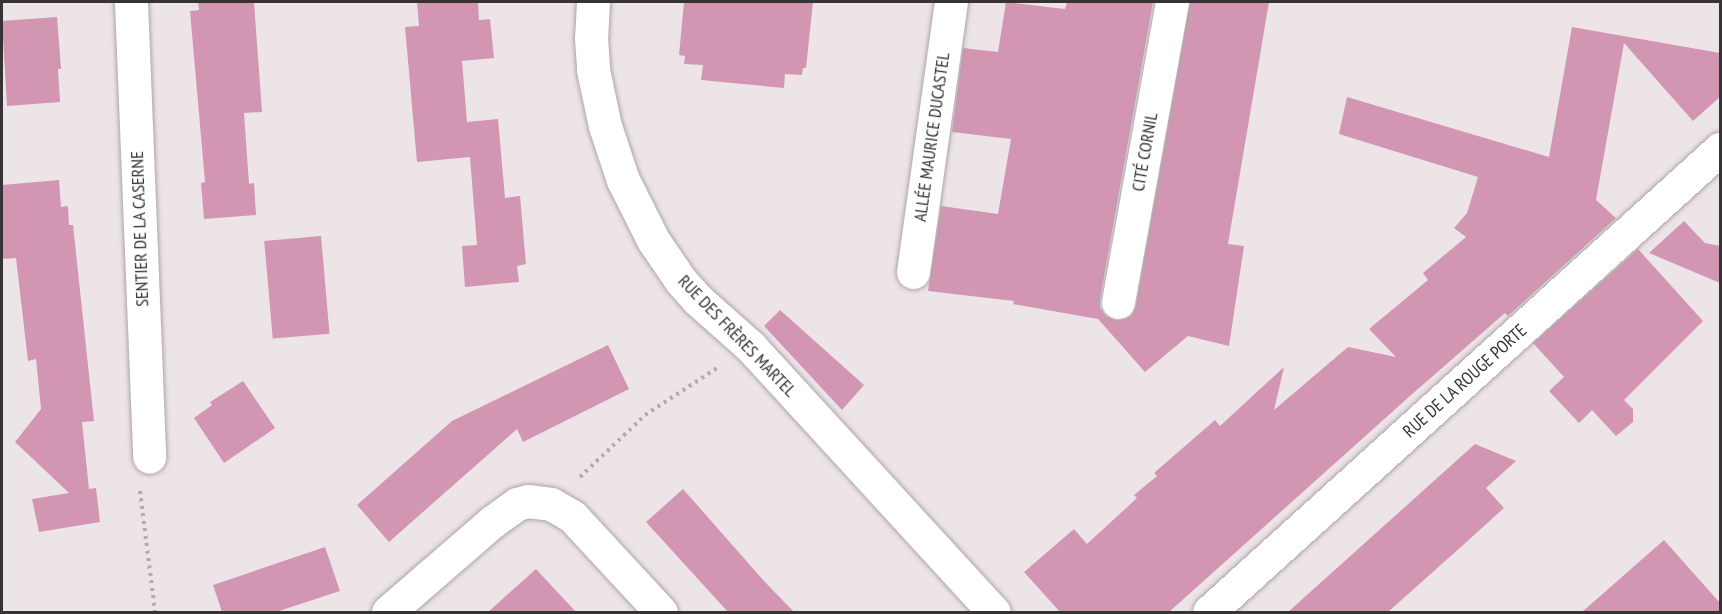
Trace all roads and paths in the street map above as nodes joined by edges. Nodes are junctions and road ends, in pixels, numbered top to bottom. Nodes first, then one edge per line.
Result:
1 (131, 2) edge
2 (593, 2) edge
3 (951, 2) edge
4 (1172, 2) edge
5 (1720, 149) edge
6 (913, 272) dead end
7 (1118, 302) dead end
8 (750, 346) junction
9 (149, 457) joint
10 (551, 504) junction
11 (154, 612) edge
12 (388, 612) edge
13 (661, 612) edge
14 (994, 612) edge
15 (1209, 612) edge

1 - 9 street, SENTIER DE LA CASERNE
2 - 8 street, RUE DES FRÈRES MARTEL
3 - 6 street, ALLÉE MAURICE DUCASTEL
4 - 7 street, CITÉ CORNIL
5 - 15 street, RUE DE LA ROUGE PORTE
8 - 10 path
8 - 14 street, RUE DES FRÈRES MARTEL
9 - 11 path
10 - 12 street
10 - 13 street

